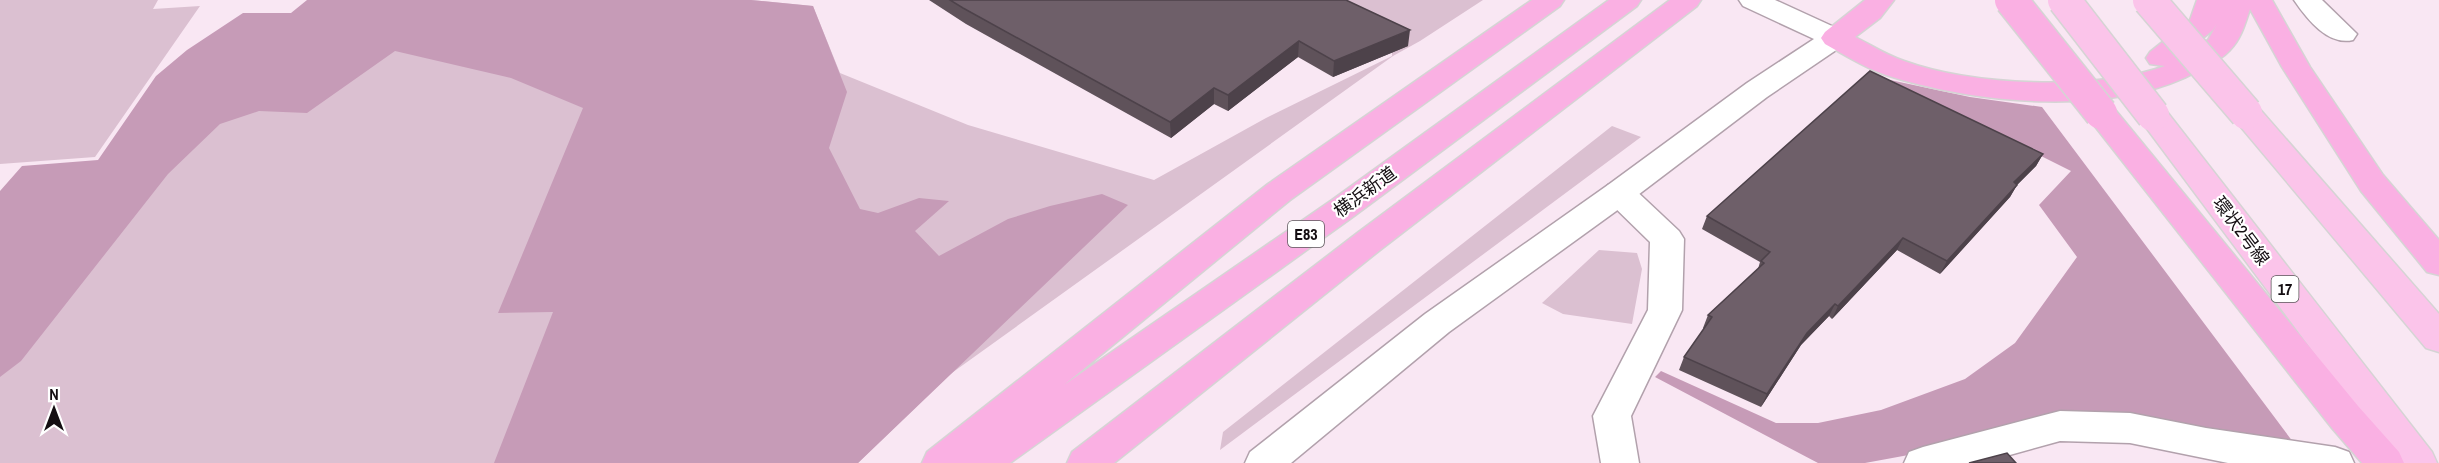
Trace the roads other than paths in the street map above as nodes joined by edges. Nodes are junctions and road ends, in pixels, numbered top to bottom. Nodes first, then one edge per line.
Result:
1 (1550, 0) edge
2 (1627, 0) edge
3 (1687, 0) edge
4 (1880, 0) edge
5 (2011, 0) edge
6 (2064, 0) edge
7 (2149, 0) edge
8 (2211, 0) edge
9 (2239, 0) edge
10 (2258, 0) edge
11 (2308, 0) edge
12 (1759, 3) edge
13 (2343, 34) dead end
14 (1835, 38) junction
15 (1619, 193) junction
16 (2439, 263) edge
17 (2439, 338) edge
18 (941, 463) edge
19 (981, 463) edge
20 (1086, 463) edge
21 (1264, 463) edge
22 (1620, 463) edge
23 (1923, 463) edge
24 (2335, 463) edge
25 (2385, 463) edge
26 (2418, 463) edge

1 - 18 highway
2 - 19 highway, 横浜新道 / E83
3 - 20 highway, E83
4 - 14 highway
5 - 25 highway, bridge
6 - 26 main road, 環状2号線 / 17, bridge
7 - 17 main road, bridge
8 - 14 highway
9 - 14 highway
10 - 16 highway
11 - 13 street
12 - 14 street
14 - 15 street
15 - 21 street
15 - 22 street
23 - 24 street

